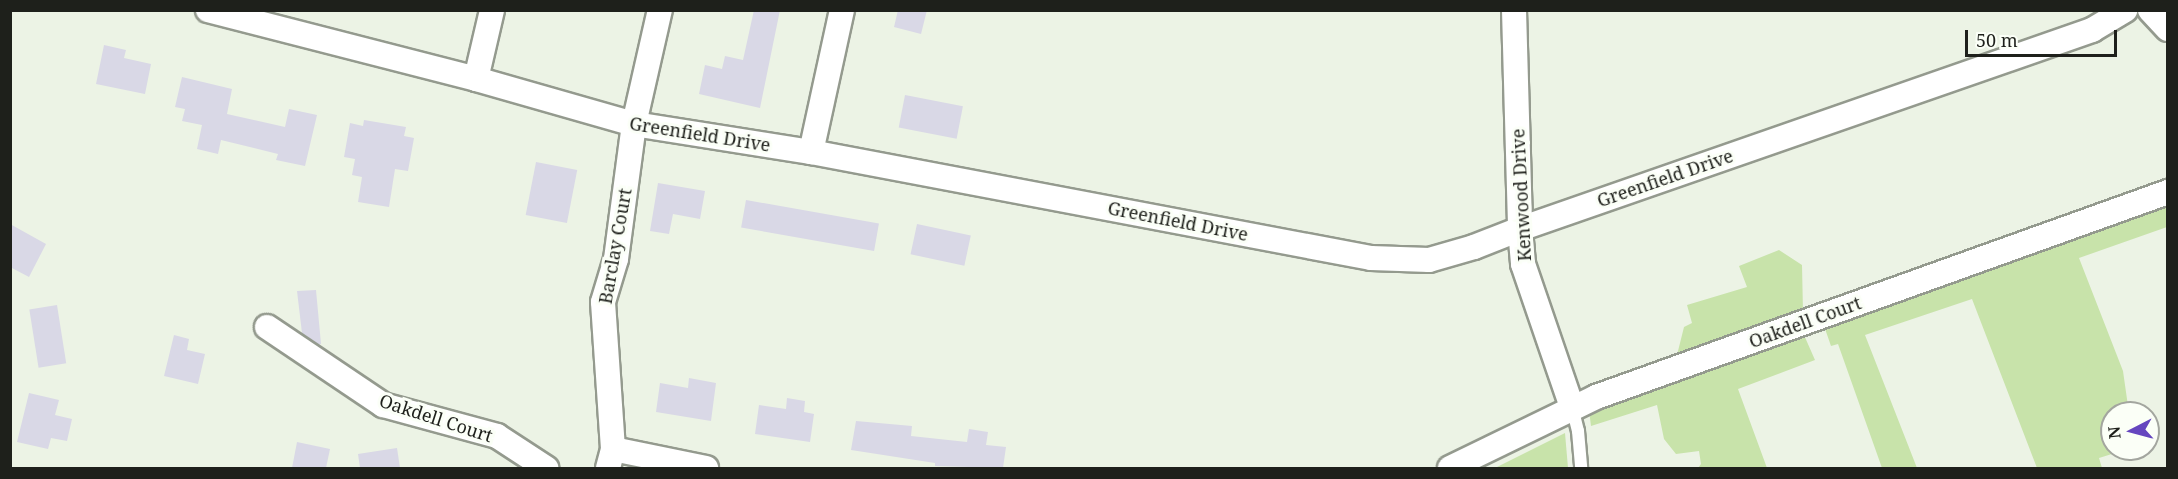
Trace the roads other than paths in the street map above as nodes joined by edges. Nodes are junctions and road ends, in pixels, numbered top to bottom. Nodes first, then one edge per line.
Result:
1 (208, 10) edge
2 (492, 10) edge
3 (660, 10) edge
4 (842, 10) edge
5 (1514, 10) edge
6 (2125, 10) edge
7 (2150, 10) edge
8 (2168, 29) edge
9 (476, 79) junction
10 (634, 124) junction
11 (811, 152) junction
12 (2168, 192) edge
13 (1520, 229) junction
14 (267, 327) dead end
15 (1572, 407) junction
16 (610, 459) edge
17 (546, 468) edge
18 (706, 468) edge
19 (1450, 468) edge
20 (1581, 468) edge

1 - 9 street, Greenfield Drive
2 - 9 street
3 - 10 street, Barclay Court
4 - 11 street
5 - 13 street, Kenwood Drive
6 - 13 street, Greenfield Drive
7 - 8 street
9 - 10 street, Greenfield Drive
10 - 11 street, Greenfield Drive
10 - 16 street, Barclay Court
11 - 13 street, Greenfield Drive
12 - 15 street, Oakdell Court
13 - 15 street, Kenwood Drive
14 - 17 street, Oakdell Court
15 - 19 street, Oakdell Court
15 - 20 lane
16 - 18 street

